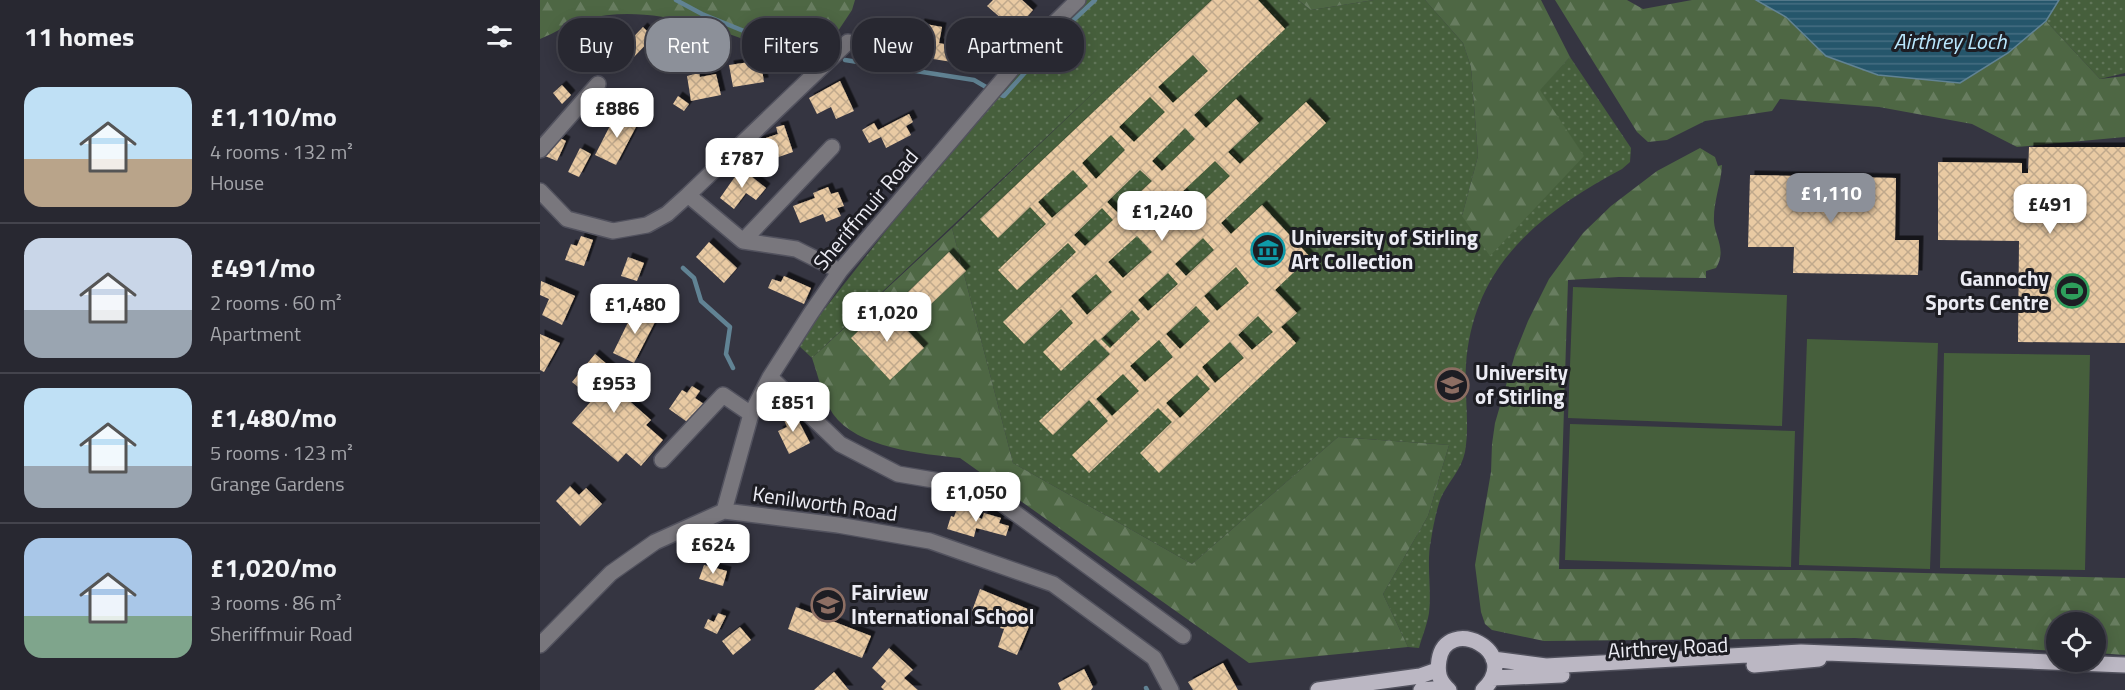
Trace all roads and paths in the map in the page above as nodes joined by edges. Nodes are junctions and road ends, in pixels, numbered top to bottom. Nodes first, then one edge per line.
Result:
1 (1078, 0) edge
2 (848, 42) dead end
3 (598, 84) dead end
4 (832, 147) dead end
5 (540, 150) edge
6 (540, 191) edge
7 (688, 195) junction
8 (743, 242) junction
9 (840, 271) junction
10 (770, 377) junction
11 (751, 414) junction
12 (662, 460) dead end
13 (724, 511) junction
14 (1183, 636) dead end
15 (541, 643) edge
16 (1846, 654) junction
17 (1493, 659) junction
18 (2125, 665) edge
19 (1437, 670) junction
20 (1487, 684) edge
21 (1447, 689) edge
22 (1171, 690) edge
23 (1318, 690) edge
24 (1421, 690) edge

1 - 9 street, Sheriffmuir Road
2 - 7 street
3 - 5 street
4 - 8 street
6 - 7 street
7 - 8 street
8 - 9 street
9 - 10 street, Sheriffmuir Road
10 - 11 street, Sheriffmuir Road
10 - 14 street
11 - 12 street
11 - 13 street, Sheriffmuir Road
13 - 15 street, Kenilworth Road
13 - 22 street, Kenilworth Road
16 - 17 main road, Airthrey Road
16 - 18 main road, Airthrey Road
16 - 20 main road, Airthrey Road
17 - 19 main road
17 - 20 main road
19 - 21 main road
19 - 23 main road
21 - 24 main road

